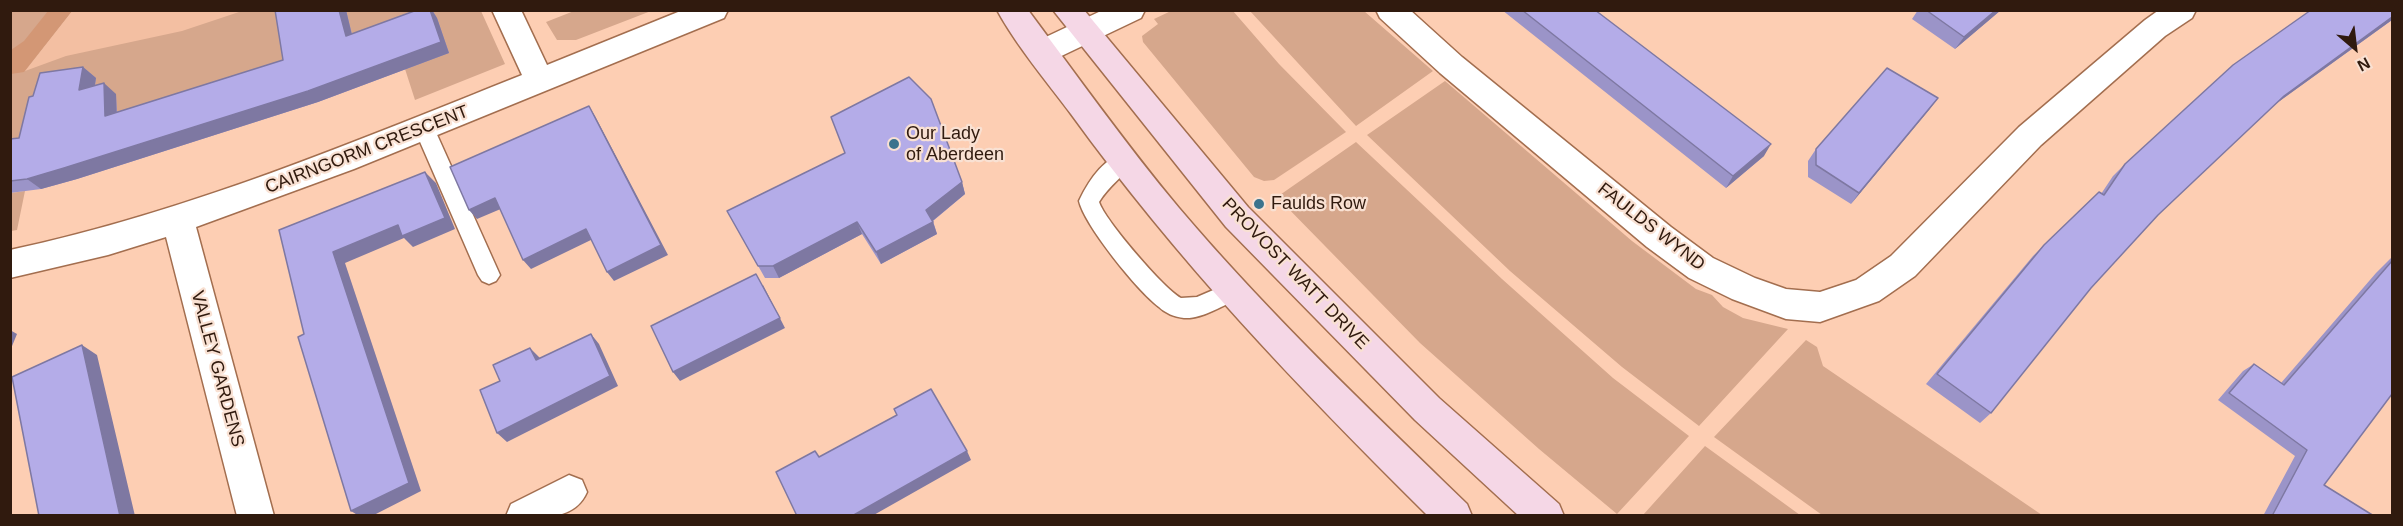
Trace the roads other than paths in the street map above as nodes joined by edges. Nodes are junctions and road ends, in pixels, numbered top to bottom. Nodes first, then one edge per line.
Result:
1 (506, 10) edge
2 (714, 10) edge
3 (1011, 10) edge
4 (1131, 10) edge
5 (1390, 10) edge
6 (2182, 10) edge
7 (1076, 21) edge
8 (1042, 52) junction
9 (540, 81) junction
10 (424, 128) junction
11 (1123, 161) junction
12 (178, 222) junction
13 (10, 264) edge
14 (489, 275) dead end
15 (1232, 291) junction
16 (569, 492) dead end
17 (256, 516) edge
18 (524, 516) edge
19 (1454, 516) edge
20 (1546, 516) edge

1 - 9 street
2 - 9 street, CAIRNGORM CRESCENT
3 - 8 street
4 - 7 street
5 - 6 street, FAULDS WYND
7 - 8 street
7 - 20 street, PROVOST WATT DRIVE
8 - 11 street
9 - 10 street, CAIRNGORM CRESCENT
10 - 12 street, CAIRNGORM CRESCENT
10 - 14 lane
11 - 15 street
11 - 15 lane
12 - 13 street, CAIRNGORM CRESCENT
12 - 17 street, VALLEY GARDENS
15 - 19 street
16 - 18 street

